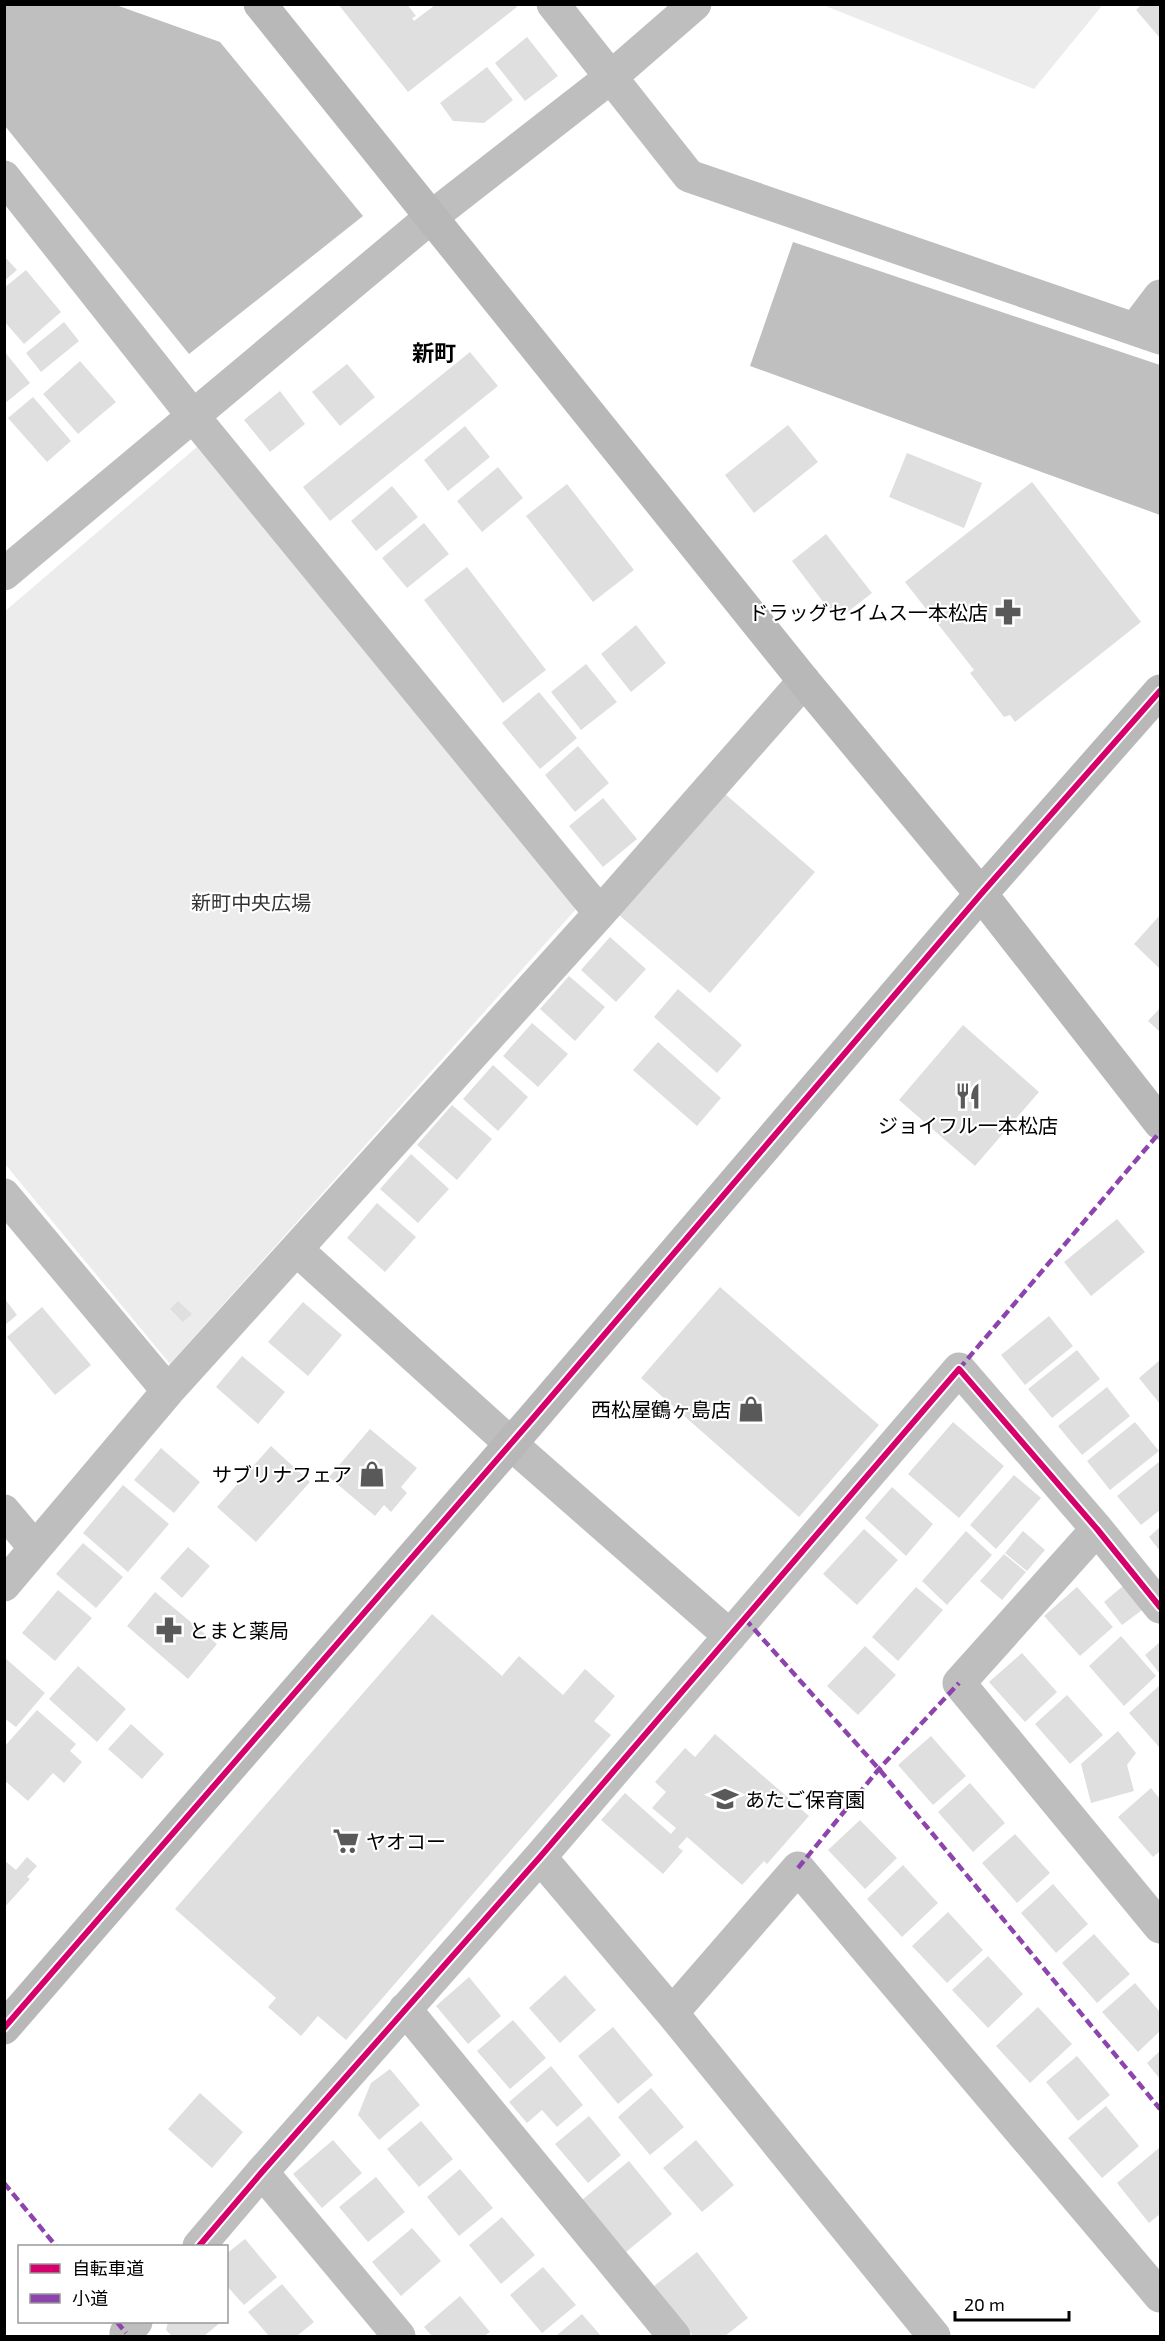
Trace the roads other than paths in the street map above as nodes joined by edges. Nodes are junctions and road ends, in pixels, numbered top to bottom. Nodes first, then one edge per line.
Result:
1 (260, 4) edge
2 (553, 4) edge
3 (695, 4) edge
4 (611, 77) junction
5 (4, 177) edge
6 (430, 218) junction
7 (1161, 296) edge
8 (1148, 334) edge
9 (193, 416) junction
10 (4, 574) edge
11 (804, 681) junction
12 (1161, 691) edge
13 (981, 894) junction
14 (600, 913) junction
15 (1161, 1123) edge
16 (4, 1195) edge
17 (297, 1250) junction
18 (168, 1391) junction
19 (511, 1444) junction
20 (4, 1511) edge
21 (1096, 1529) junction
22 (35, 1548) junction
23 (4, 1585) edge
24 (1161, 1607) edge
25 (730, 1636) junction
26 (540, 1857) junction
27 (1161, 1927) edge
28 (405, 2009) junction
29 (672, 2013) junction
30 (4, 2028) edge
31 (262, 2172) junction
32 (201, 2245) edge
33 (1161, 2296) edge
34 (135, 2323) edge
35 (130, 2337) edge
36 (399, 2337) edge
37 (674, 2337) edge
38 (934, 2337) edge

1 - 6 street
2 - 4 street
3 - 4 street
4 - 6 street
4 - 8 street
5 - 9 street
6 - 9 street
6 - 11 street
7 - 8 street
9 - 10 street
9 - 14 street
11 - 13 street
11 - 14 street
12 - 13 street
13 - 15 street
13 - 19 street
14 - 17 street
16 - 18 street
17 - 18 street
17 - 19 street
18 - 22 street
19 - 25 street
19 - 30 street
20 - 22 street
21 - 24 street
21 - 25 street
21 - 27 street
22 - 23 street
25 - 26 street
26 - 28 street
26 - 29 street
28 - 31 street
28 - 37 street
29 - 33 street
29 - 38 street
31 - 32 street
31 - 36 street
34 - 35 street

